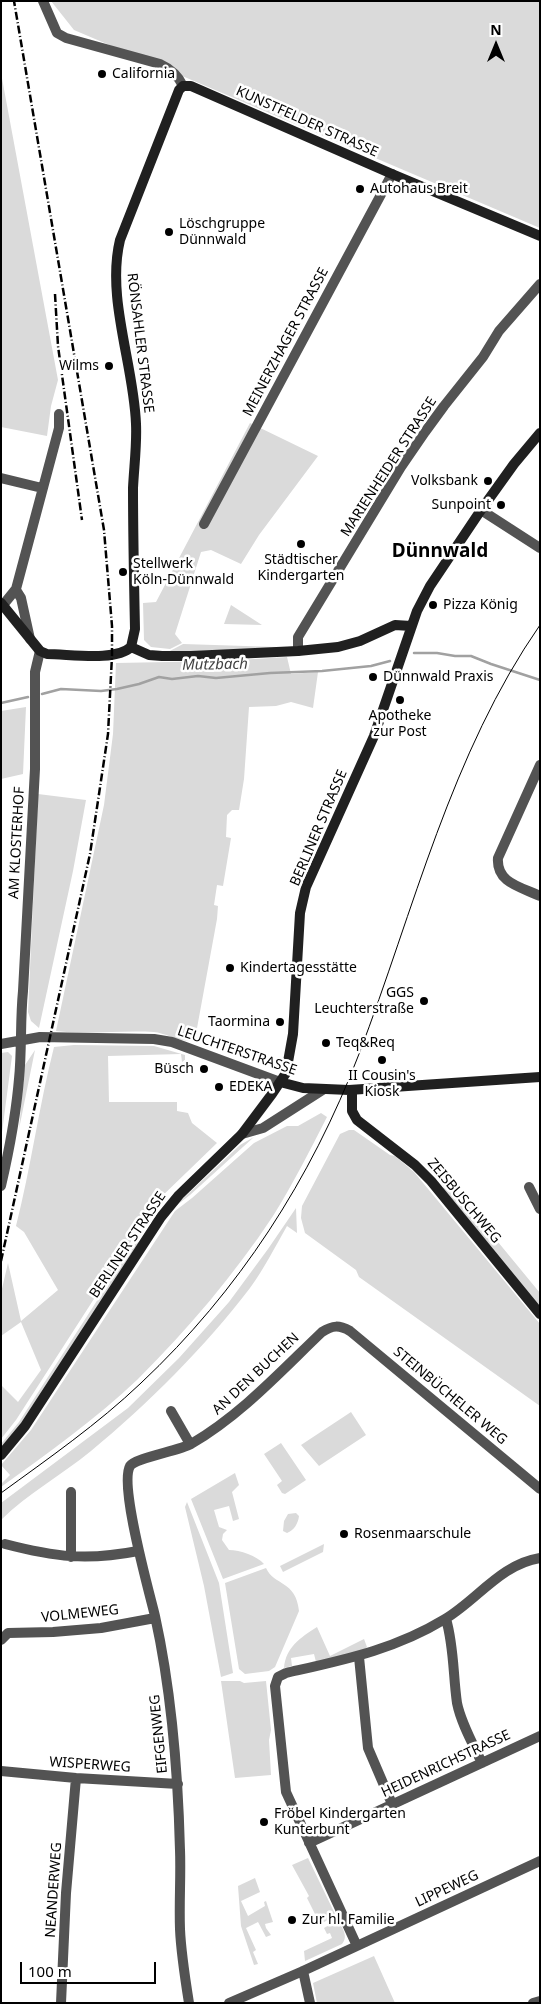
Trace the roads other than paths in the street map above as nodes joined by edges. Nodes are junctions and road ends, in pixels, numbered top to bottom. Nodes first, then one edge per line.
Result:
1 (43, 1) edge
2 (183, 86) junction
3 (392, 174) junction
4 (540, 236) edge
5 (540, 284) edge
6 (59, 414) dead end
7 (540, 433) edge
8 (1, 478) edge
9 (42, 488) junction
10 (481, 510) junction
11 (204, 524) dead end
12 (540, 548) edge
13 (16, 590) junction
14 (2, 604) edge
15 (411, 626) junction
16 (30, 639) junction
17 (131, 647) junction
18 (298, 650) junction
19 (40, 651) junction
20 (540, 765) edge
21 (540, 896) edge
22 (22, 1040) junction
23 (1, 1044) edge
24 (540, 1077) edge
25 (280, 1082) junction
26 (324, 1089) junction
27 (352, 1090) junction
28 (242, 1134) junction
29 (1, 1186) edge
30 (529, 1187) dead end
31 (540, 1208) edge
32 (540, 1314) edge
33 (340, 1326) joint
34 (171, 1411) dead end
35 (190, 1444) junction
36 (1, 1455) edge
37 (130, 1465) joint
38 (540, 1489) edge
39 (71, 1492) dead end
40 (5, 1544) dead end
41 (138, 1551) junction
42 (71, 1557) junction
43 (540, 1558) edge
44 (155, 1618) junction
45 (446, 1619) junction
46 (5, 1637) edge
47 (359, 1657) junction
48 (540, 1736) edge
49 (482, 1763) junction
50 (1, 1771) edge
51 (76, 1778) junction
52 (178, 1784) junction
53 (392, 1804) junction
54 (309, 1843) junction
55 (540, 1861) edge
56 (357, 1946) junction
57 (303, 1971) junction
58 (540, 2001) edge
59 (61, 2003) edge
60 (189, 2003) edge
61 (229, 2003) edge
62 (310, 2003) edge
63 (533, 2003) edge

1 - 2 street
2 - 3 main road, KUNSTFELDER STRASSE
2 - 17 main road, RÖNSAHLER STRASSE
3 - 4 main road, KUNSTFELDER STRASSE
3 - 11 street, MEINERZHAGER STRASSE
5 - 18 street, MARIENHEIDER STRASSE
6 - 9 street
7 - 10 main road, BERLINER STRASSE
8 - 9 street
9 - 13 street
10 - 12 street
10 - 15 main road, BERLINER STRASSE
13 - 14 street
13 - 16 street
14 - 16 main road
15 - 18 main road
15 - 25 main road, BERLINER STRASSE
16 - 19 main road
17 - 18 main road
17 - 19 main road
19 - 22 street, AM KLOSTERHOF
20 - 21 street
22 - 23 street, LEUCHTERSTRASSE
22 - 25 street, LEUCHTERSTRASSE
22 - 29 street, AM KLOSTERHOF
24 - 27 main road, LEUCHTERSTRASSE
25 - 26 main road, LEUCHTERSTRASSE
25 - 28 main road, BERLINER STRASSE
26 - 27 main road, LEUCHTERSTRASSE
26 - 28 street
27 - 32 main road, ZEISBUSCHWEG
28 - 36 main road, BERLINER STRASSE
30 - 31 street
33 - 35 street, AN DEN BUCHEN
33 - 38 street, STEINBÜCHELER WEG
34 - 35 street
35 - 37 street, AN DEN BUCHEN
37 - 41 street, EIFGENWEG
39 - 42 street
40 - 42 street
41 - 42 street
41 - 44 street, EIFGENWEG
43 - 45 street
44 - 46 street, VOLMEWEG
44 - 52 street, EIFGENWEG
45 - 47 street
45 - 49 street
47 - 53 street
47 - 54 street
48 - 49 street, HEIDENRICHSTRASSE
49 - 53 street, HEIDENRICHSTRASSE
50 - 51 street, WISPERWEG
51 - 52 street, WISPERWEG
51 - 59 street, NEANDERWEG
52 - 60 street, EIFGENWEG
53 - 54 street, HEIDENRICHSTRASSE
54 - 56 street
55 - 56 street, LIPPEWEG
56 - 57 street, LIPPEWEG
57 - 61 street, LIPPEWEG
57 - 62 street
58 - 63 street

